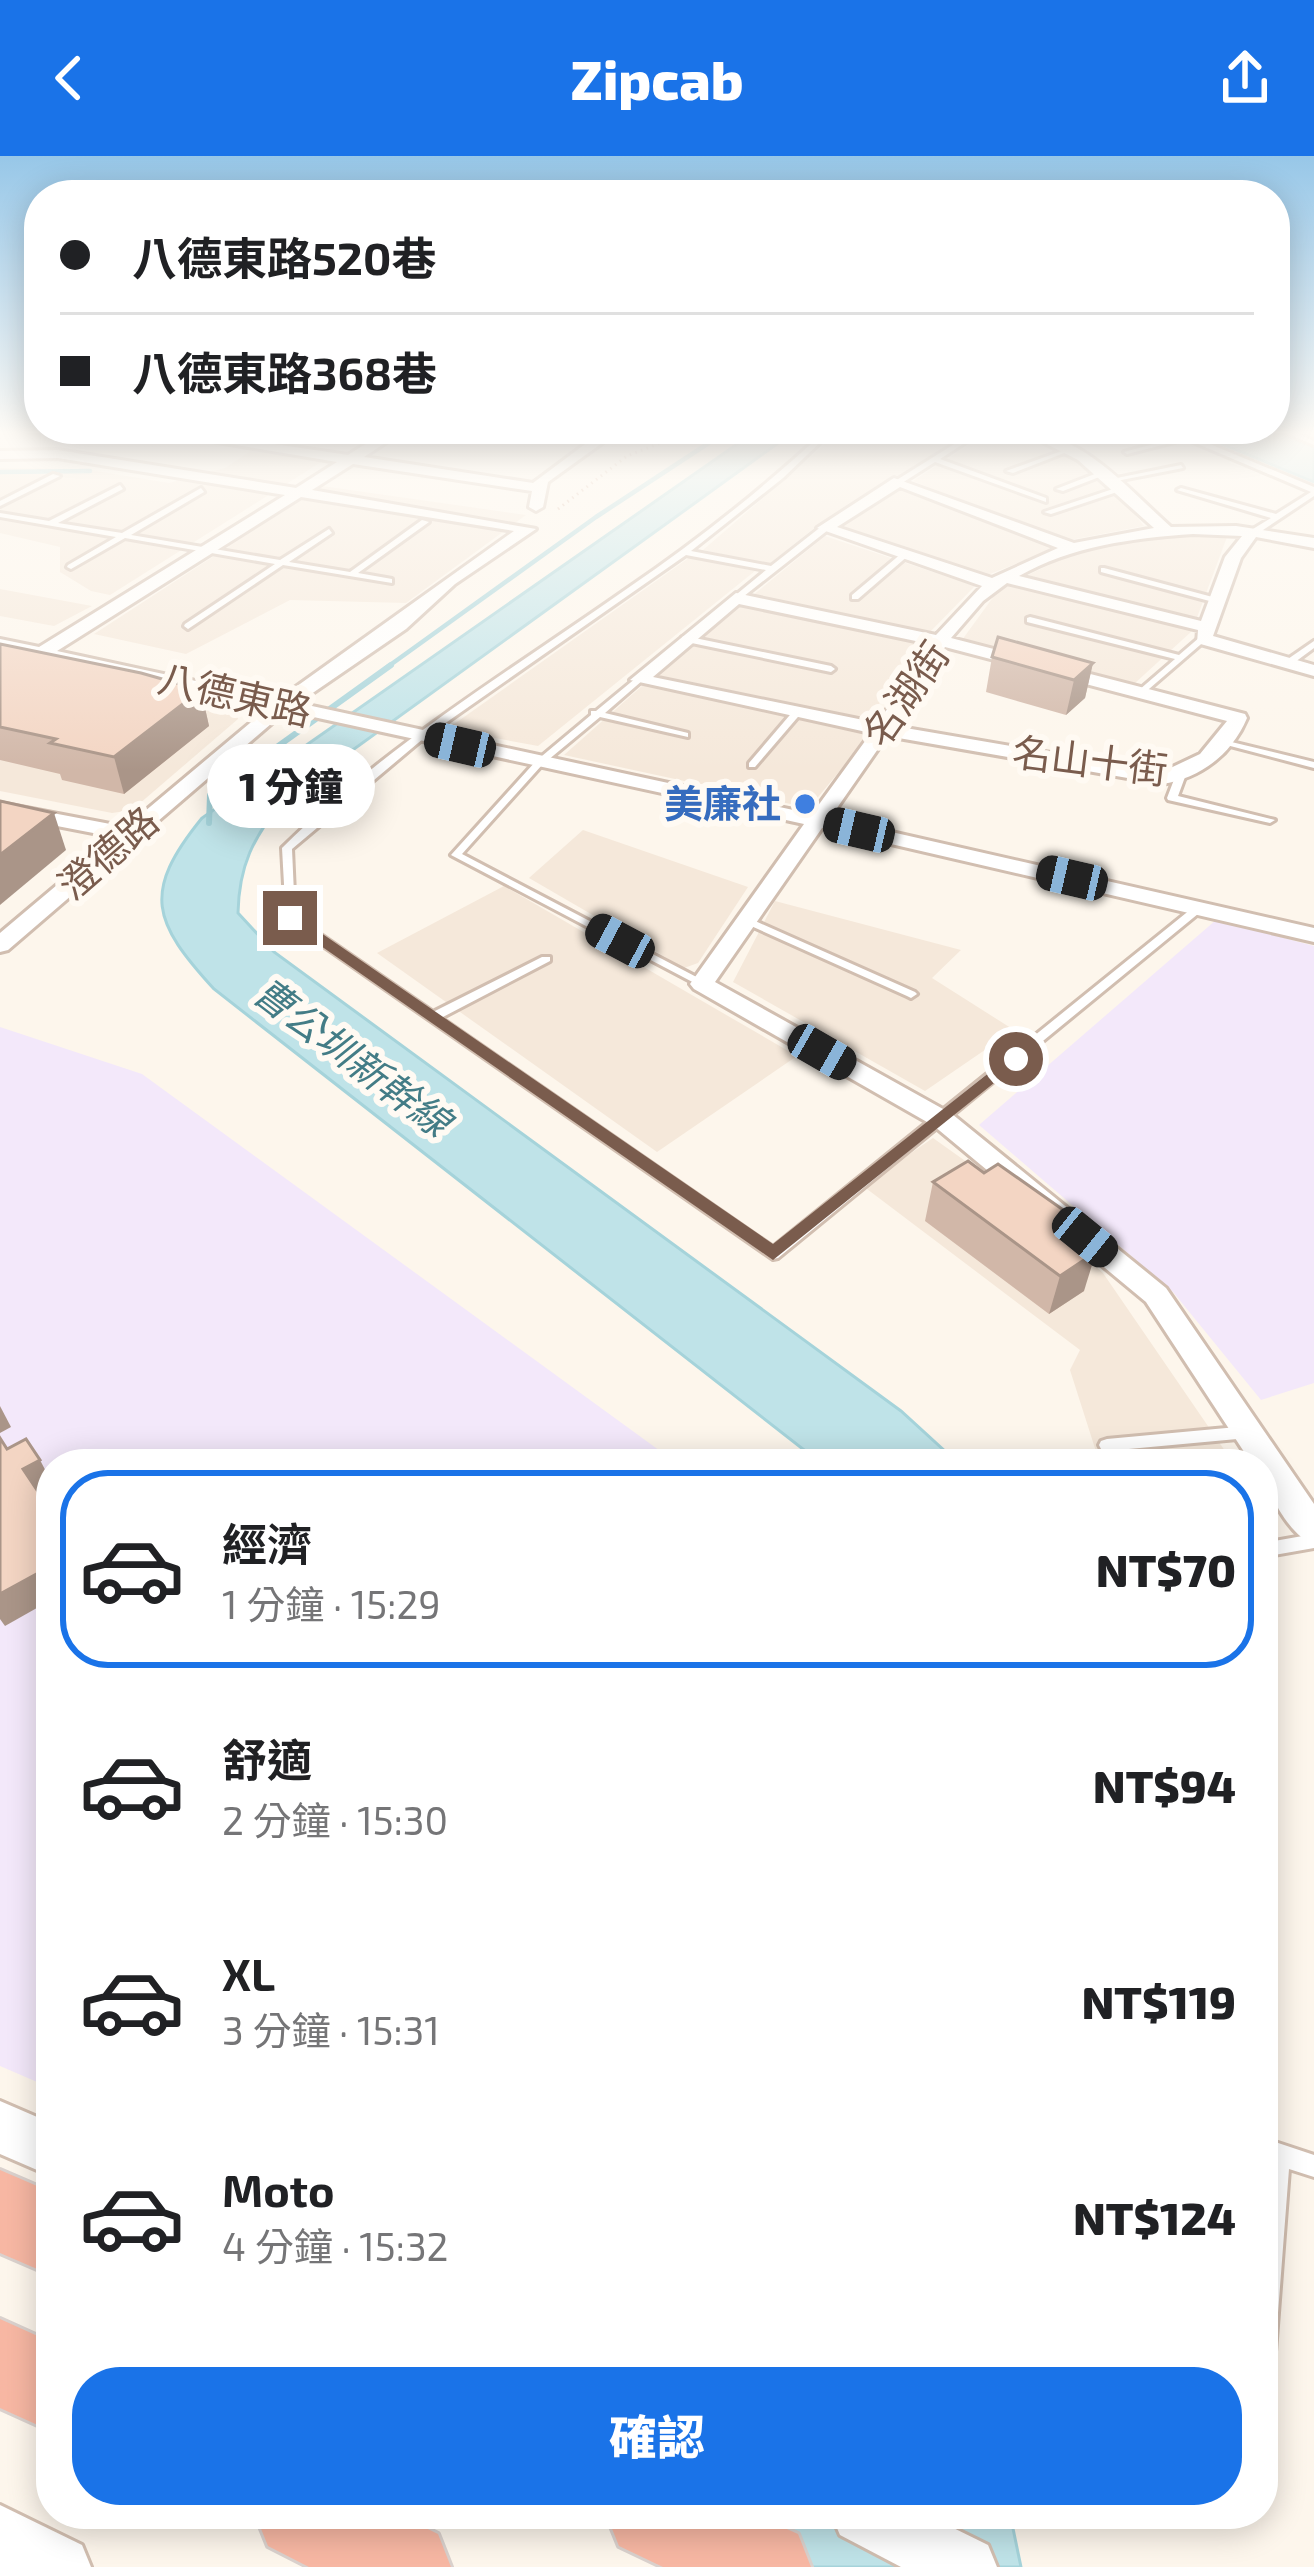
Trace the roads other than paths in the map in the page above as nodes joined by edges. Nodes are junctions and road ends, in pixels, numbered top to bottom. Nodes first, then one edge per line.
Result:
1 (108, 546) edge
2 (180, 546) edge
3 (213, 546) edge
4 (308, 546) edge
5 (392, 546) edge
6 (503, 546) edge
7 (693, 546) edge
8 (803, 546) edge
9 (877, 546) edge
10 (1066, 546) edge
11 (1079, 546) edge
12 (1242, 546) edge
13 (1070, 547) junction
14 (206, 550) junction
15 (685, 551) junction
16 (905, 555) junction
17 (283, 563) junction
18 (70, 567) dead end
19 (773, 569) junction
20 (1104, 571) dead end
21 (352, 574) junction
22 (389, 581) dead end
23 (999, 581) junction
24 (736, 598) junction
25 (855, 598) dead end
26 (1217, 601) junction
27 (1030, 620) dead end
28 (188, 626) dead end
29 (1205, 633) junction
30 (685, 639) junction
31 (941, 640) junction
32 (0, 644) edge
33 (1314, 644) edge
34 (44, 652) junction
35 (1181, 658) junction
36 (1288, 663) junction
37 (831, 669) dead end
38 (1314, 671) edge
39 (639, 680) junction
40 (1142, 692) junction
41 (281, 706) junction
42 (798, 711) junction
43 (594, 713) junction
44 (883, 730) junction
45 (685, 735) dead end
46 (421, 736) junction
47 (1222, 741) junction
48 (539, 763) junction
49 (752, 765) dead end
50 (1314, 765) edge
51 (1180, 777) junction
52 (0, 809) edge
53 (1270, 820) dead end
54 (816, 821) junction
55 (129, 834) junction
56 (1200, 907) junction
57 (743, 919) junction
58 (1314, 935) edge
59 (0, 945) edge
60 (546, 959) dead end
61 (702, 984) junction
62 (911, 994) dead end
63 (433, 1017) junction
64 (943, 1120) junction
65 (1251, 1432) junction
66 (1107, 1445) dead end
67 (1262, 1449) edge
68 (1278, 1474) edge
69 (1314, 1531) edge
70 (1314, 1541) edge
71 (1278, 1547) edge
72 (0, 2127) edge
73 (36, 2143) edge
74 (1278, 2154) edge
75 (1314, 2166) edge
76 (0, 2211) edge
77 (36, 2227) edge
78 (0, 2362) edge
79 (36, 2380) edge
80 (330, 2529) edge
81 (683, 2529) edge
82 (891, 2529) edge
83 (0, 2536) edge
84 (60, 2567) edge
85 (405, 2567) edge
86 (765, 2567) edge
87 (966, 2567) edge

1 - 18 lane
2 - 14 lane
3 - 14 street
4 - 17 lane
5 - 21 lane
6 - 41 street, 澄德路
7 - 15 lane
8 - 19 lane
9 - 16 street
10 - 13 street
11 - 13 street, 名湖街
12 - 26 street
13 - 23 street, 名湖街
14 - 17 lane
14 - 34 street
15 - 19 lane
15 - 46 lane
16 - 23 street
16 - 25 lane
17 - 21 lane
17 - 28 lane
19 - 24 lane
20 - 26 lane
21 - 22 lane
23 - 29 street
23 - 31 street, 名湖街
24 - 30 street
24 - 31 street, 名山十街
26 - 29 street
27 - 35 lane
29 - 35 lane
29 - 36 street
30 - 37 lane
30 - 39 street
31 - 40 street, 名山十街
31 - 44 street, 名湖街
32 - 34 street, 八德東路
33 - 36 lane
34 - 41 street, 八德東路
35 - 40 lane
36 - 38 street
39 - 42 street, 名山十街
39 - 43 lane
40 - 47 street, 名山十街
41 - 46 street, 八德東路
41 - 55 street, 澄德路
42 - 44 street, 名山十街
42 - 49 lane
43 - 45 lane
43 - 48 lane
44 - 51 street, 名山十街
44 - 54 street, 名湖街
46 - 48 street, 八德東路
46 - 63 lane
47 - 50 lane
47 - 51 street, 名山十街
48 - 54 street, 八德東路
48 - 61 lane
51 - 53 lane
52 - 55 street
54 - 56 street, 八德東路
54 - 57 street, 名湖街
55 - 59 street, 澄德路
56 - 58 street, 八德東路
56 - 64 lane
57 - 61 street, 名湖街
57 - 62 lane
60 - 63 lane
61 - 64 street
63 - 64 lane
64 - 65 street
65 - 66 lane
65 - 67 street
68 - 69 street
70 - 71 lane
72 - 73 street
74 - 75 lane
76 - 77 highway
78 - 79 highway
80 - 85 highway
81 - 86 highway
82 - 87 street
83 - 84 street

